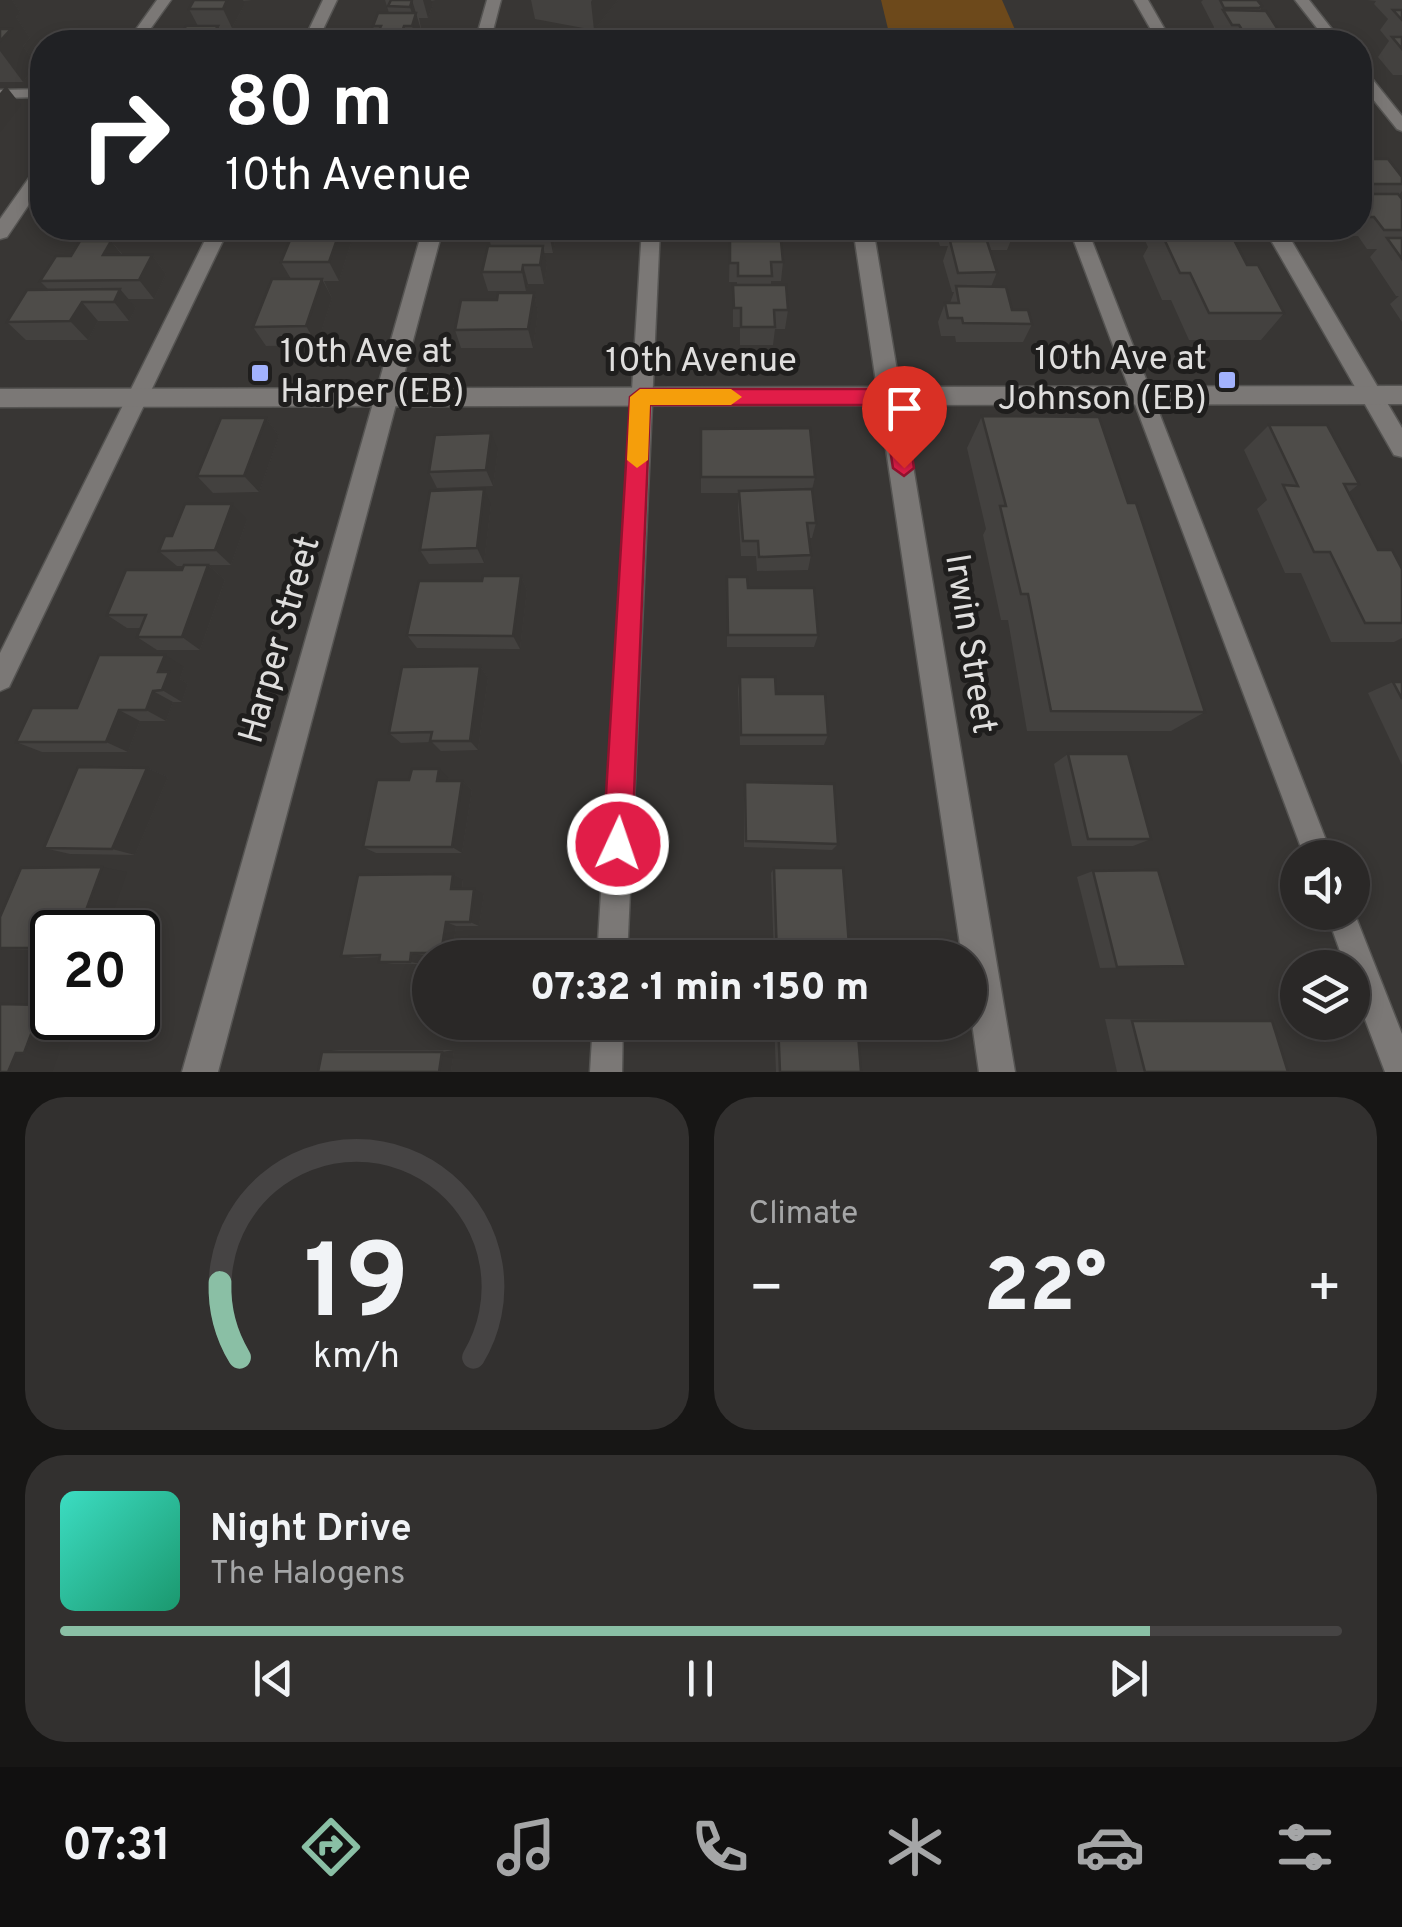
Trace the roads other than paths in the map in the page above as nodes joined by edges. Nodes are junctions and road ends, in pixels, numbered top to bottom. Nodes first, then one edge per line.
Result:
1 (164, 0) edge
2 (330, 0) edge
3 (494, 0) edge
4 (1140, 0) edge
5 (1302, 0) edge
6 (143, 30) edge
7 (316, 30) edge
8 (485, 30) edge
9 (1159, 30) edge
10 (1326, 30) edge
11 (1372, 89) edge
12 (30, 93) edge
13 (0, 94) edge
14 (1402, 126) edge
15 (30, 189) edge
16 (0, 233) edge
17 (214, 240) edge
18 (430, 240) edge
19 (651, 240) edge
20 (864, 240) edge
21 (1083, 240) edge
22 (1281, 240) edge
23 (1142, 394) junction
24 (1371, 394) junction
25 (1402, 395) edge
26 (388, 397) junction
27 (640, 397) junction
28 (892, 397) junction
29 (0, 398) edge
30 (137, 398) junction
31 (1402, 448) edge
32 (0, 680) edge
33 (1312, 840) edge
34 (1347, 930) edge
35 (613, 940) edge
36 (607, 1040) edge
37 (200, 1072) edge
38 (606, 1072) edge
39 (997, 1072) edge
40 (1401, 1072) edge

1 - 6 street
2 - 7 lane
3 - 8 street
4 - 9 street
5 - 10 lane
11 - 14 lane
12 - 13 lane
15 - 16 street
17 - 30 lane
18 - 26 street, Harper Street
19 - 27 lane
20 - 28 street, Irwin Street
21 - 23 lane
22 - 24 street
23 - 24 street, 10th Avenue
23 - 28 street, 10th Avenue
23 - 33 lane
24 - 25 street, 10th Avenue
24 - 31 street
26 - 27 street, 10th Avenue
26 - 30 street, 10th Avenue
26 - 37 street, Harper Street
27 - 28 street, 10th Avenue
27 - 35 lane
28 - 39 street, Irwin Street
29 - 30 street, 10th Avenue
30 - 32 lane
34 - 40 lane
36 - 38 lane

